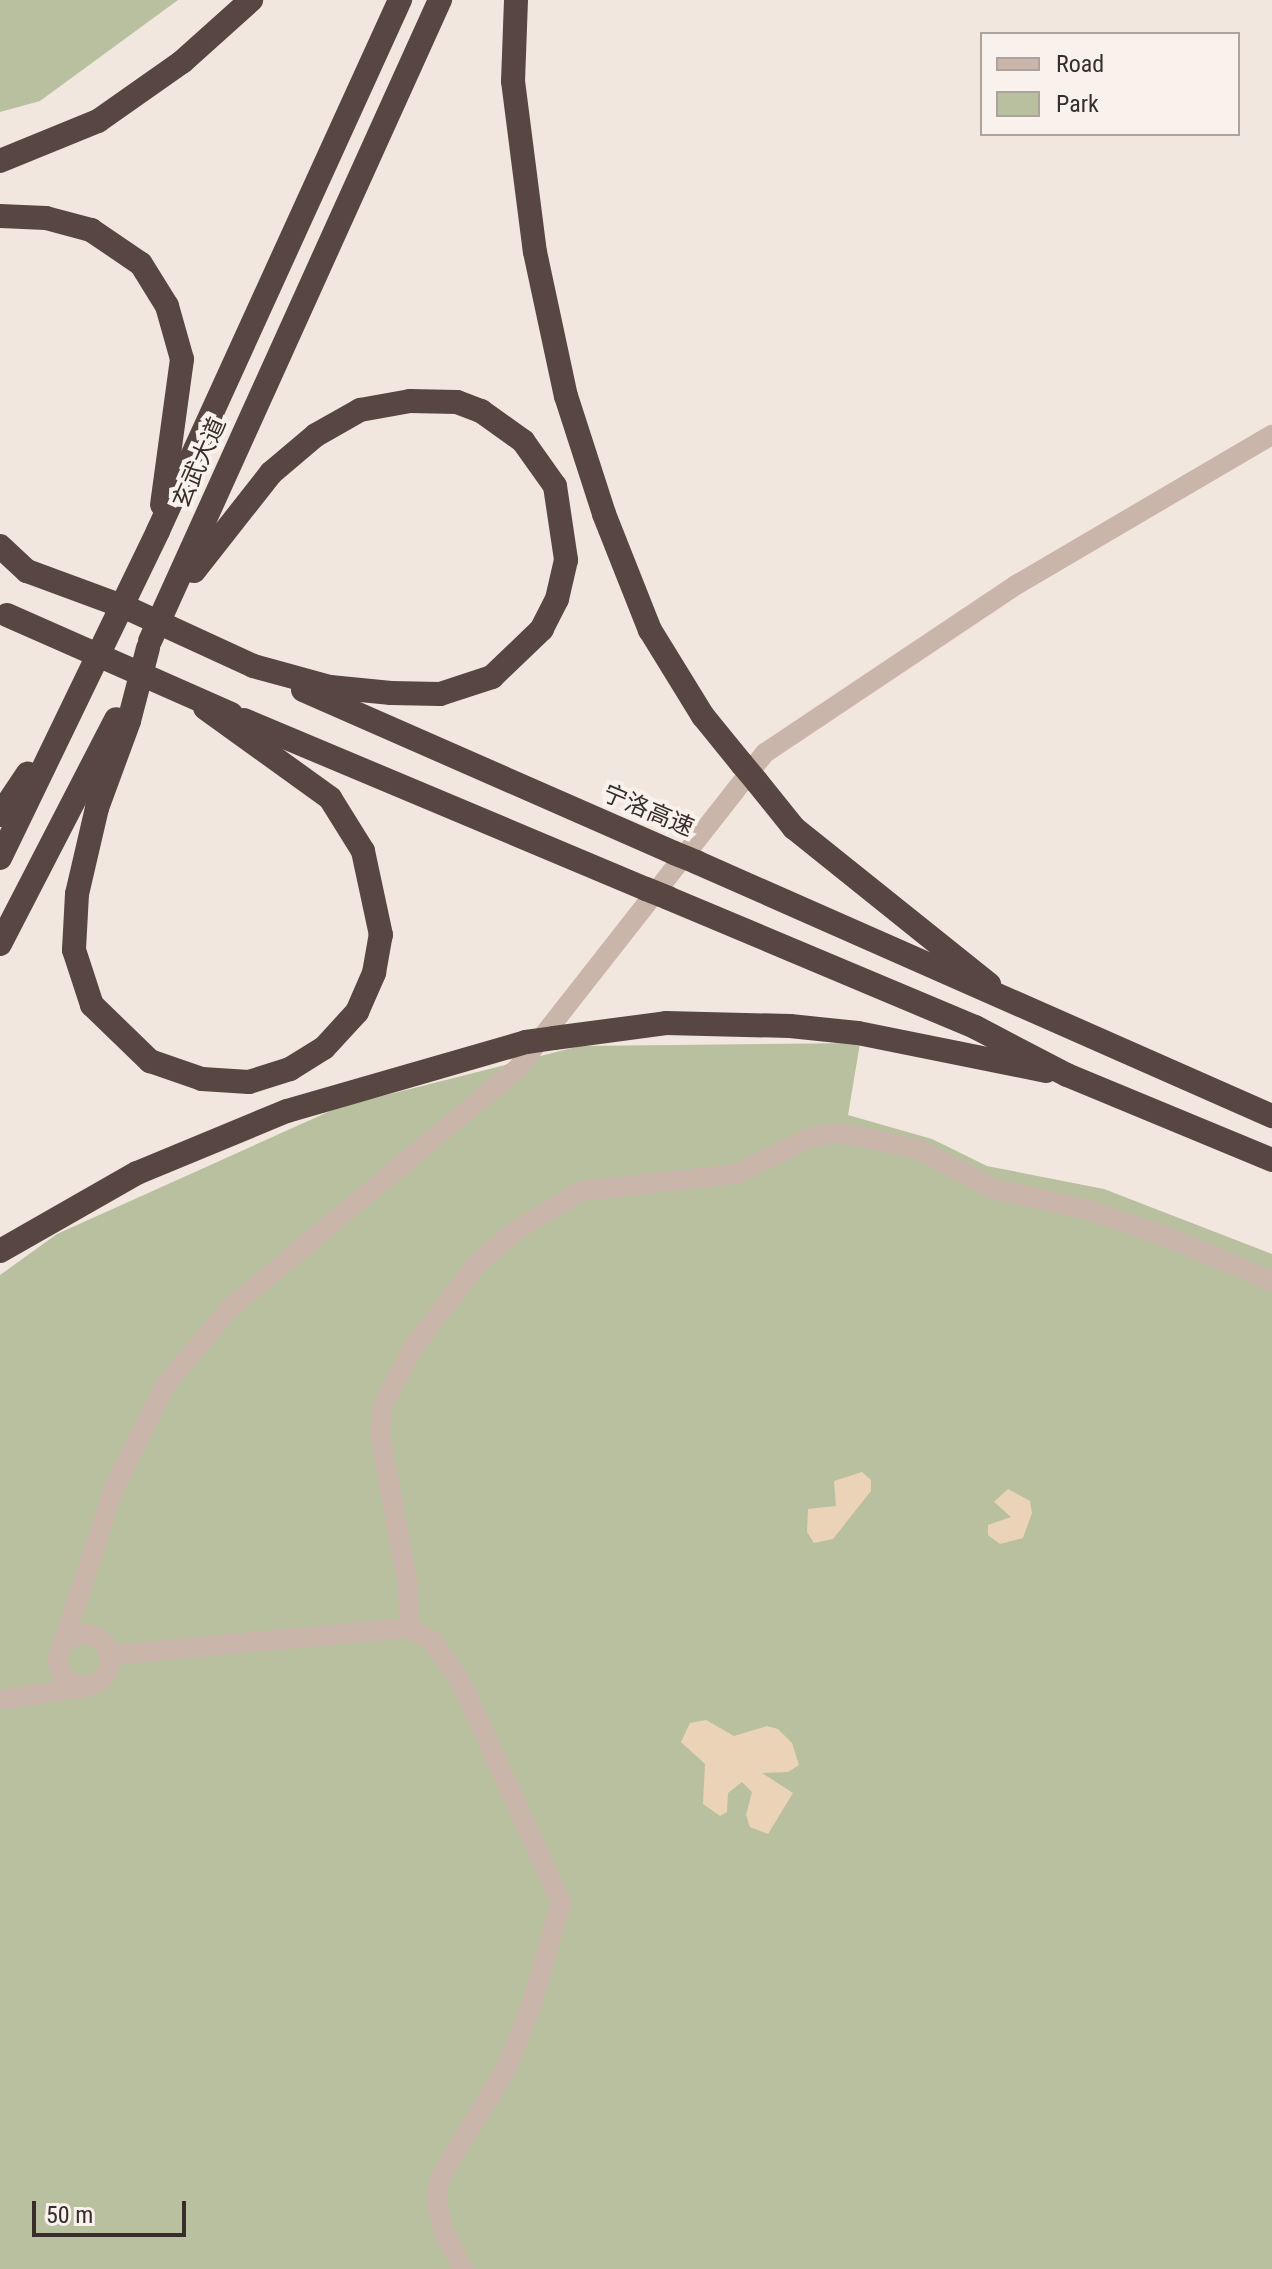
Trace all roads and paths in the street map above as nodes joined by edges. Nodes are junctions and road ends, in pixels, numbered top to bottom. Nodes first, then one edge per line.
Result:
1 (251, 0) edge
2 (400, 0) edge
3 (440, 0) edge
4 (516, 0) edge
5 (0, 161) edge
6 (0, 216) edge
7 (1272, 435) edge
8 (158, 531) junction
9 (0, 546) edge
10 (0, 561) edge
11 (27, 571) junction
12 (2, 614) edge
13 (162, 615) junction
14 (148, 648) junction
15 (253, 666) junction
16 (79, 699) junction
17 (229, 718) junction
18 (0, 815) edge
19 (0, 858) edge
20 (0, 944) edge
21 (1026, 1012) junction
22 (1067, 1075) junction
23 (1272, 1116) edge
24 (1272, 1160) edge
25 (0, 1251) edge
26 (1272, 1281) edge
27 (76, 1597) junction
28 (409, 1628) junction
29 (106, 1648) junction
30 (60, 1650) junction
31 (84, 1687) junction
32 (8, 1698) edge
33 (463, 2269) edge

1 - 5 highway
2 - 8 highway, 玄武大道
3 - 13 highway, 玄武大道
4 - 21 highway
6 - 8 highway
7 - 27 street
8 - 16 highway, 玄武大道
9 - 11 highway
10 - 11 highway, 宁洛高速
11 - 15 highway, 宁洛高速, bridge
12 - 17 highway, bridge
13 - 14 highway, 玄武大道
13 - 15 highway
14 - 17 highway
14 - 20 highway, 玄武大道
15 - 21 highway, 宁洛高速
16 - 18 highway
16 - 19 highway, 玄武大道
17 - 22 highway
21 - 23 highway, 宁洛高速
22 - 24 highway
22 - 25 highway, bridge
26 - 28 street
27 - 29 street
27 - 30 street
28 - 29 street
28 - 33 street
29 - 30 street
29 - 31 street
30 - 31 street
30 - 32 street
31 - 32 street

